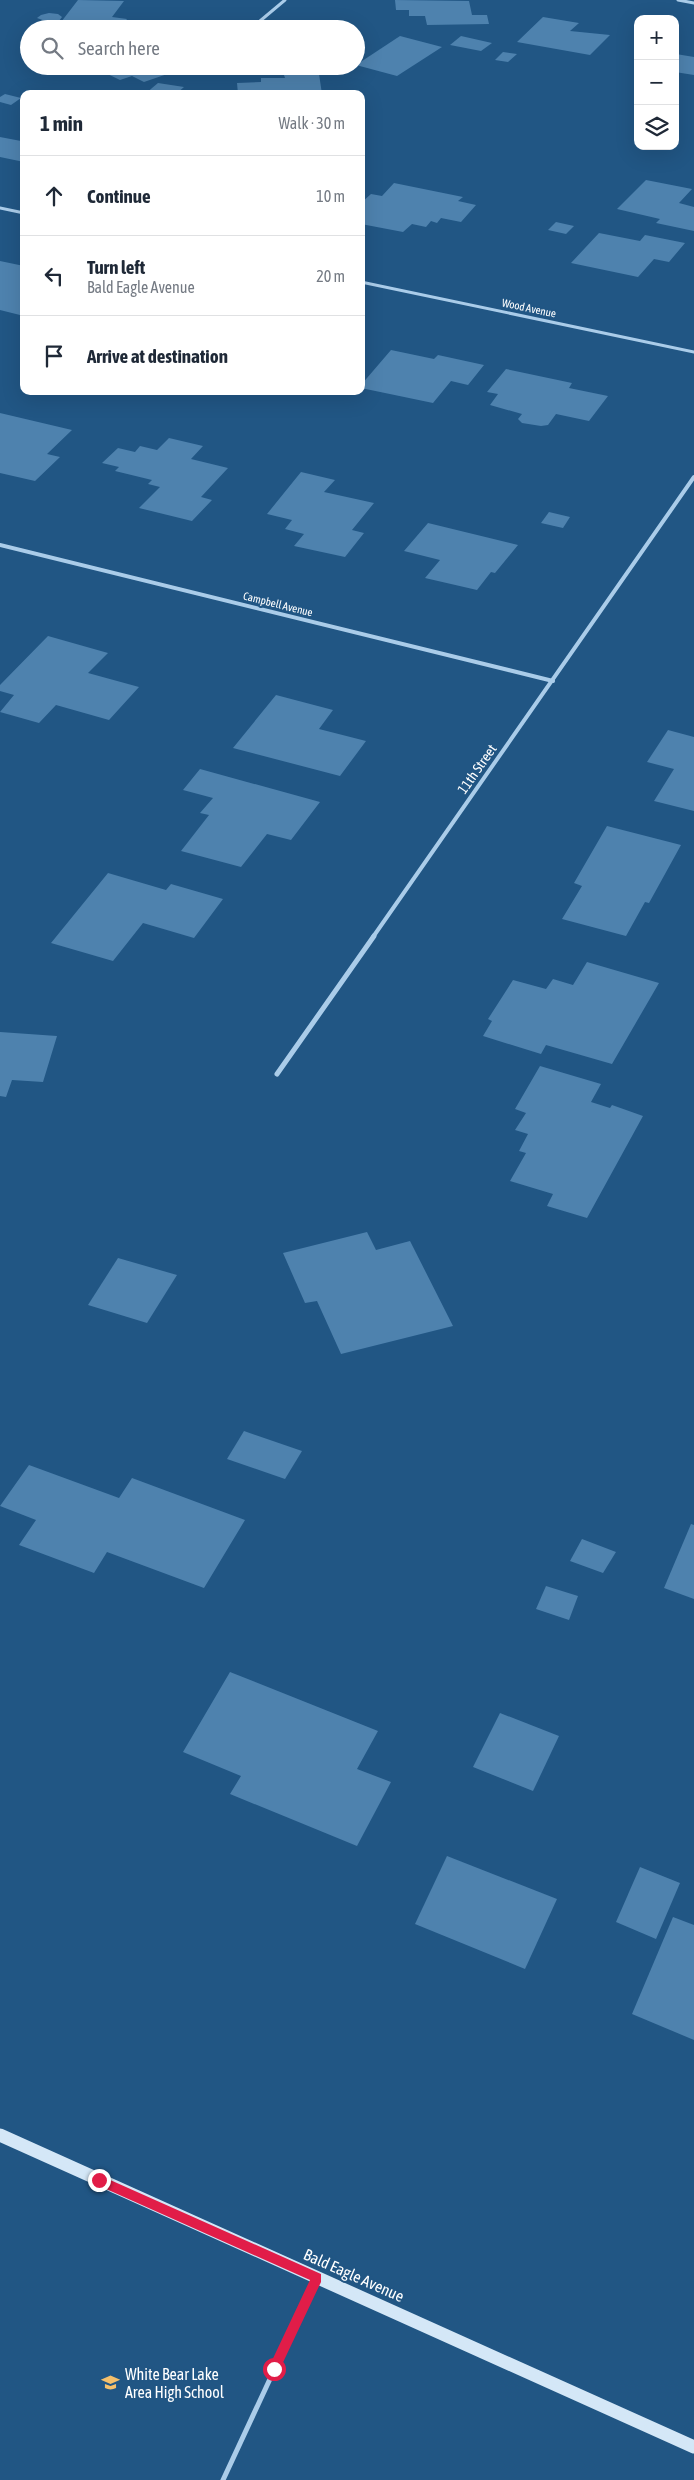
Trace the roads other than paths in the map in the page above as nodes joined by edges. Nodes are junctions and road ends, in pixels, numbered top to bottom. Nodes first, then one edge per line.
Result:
1 (285, 0) edge
2 (678, 0) edge
3 (694, 3) edge
4 (261, 20) edge
5 (0, 208) edge
6 (20, 212) edge
7 (365, 283) edge
8 (694, 352) edge
9 (694, 477) edge
10 (0, 545) edge
11 (553, 681) junction
12 (277, 1074) dead end
13 (0, 2135) edge
14 (317, 2278) junction
15 (694, 2447) edge
16 (223, 2480) edge

1 - 4 street
2 - 3 street
5 - 6 street
7 - 8 street, Wood Avenue
9 - 11 street, 11th Street
10 - 11 street, Campbell Avenue
11 - 12 street, 11th Street
13 - 14 street, Bald Eagle Avenue
14 - 15 street, Bald Eagle Avenue
14 - 16 lane

